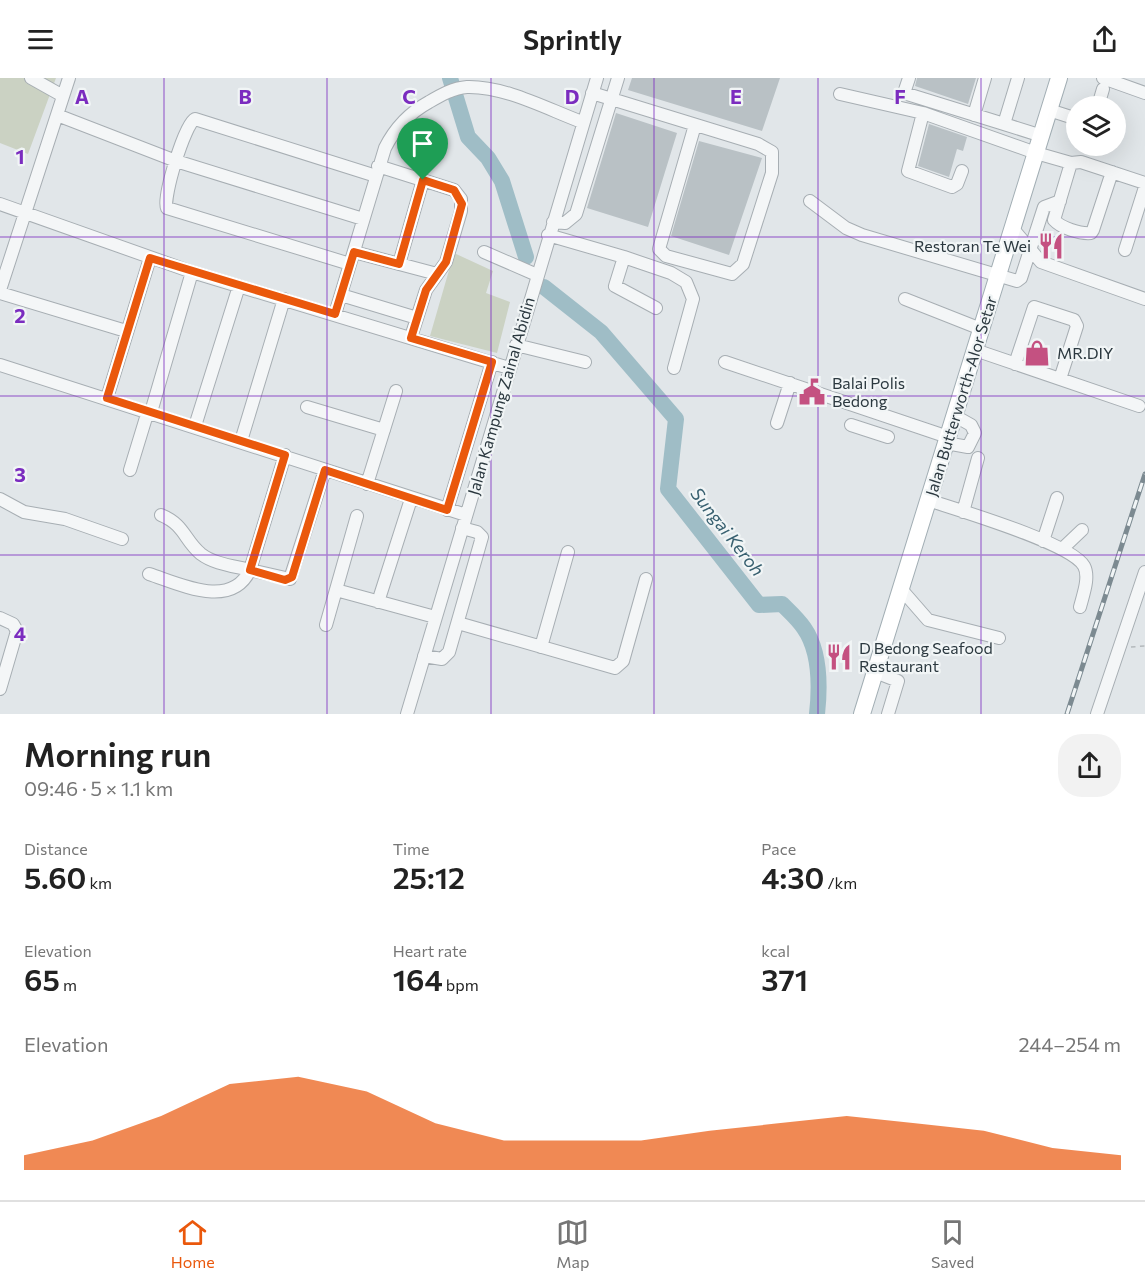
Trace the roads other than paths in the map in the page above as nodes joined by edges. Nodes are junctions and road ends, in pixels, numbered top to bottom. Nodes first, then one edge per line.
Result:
1 (31, 78) edge
2 (69, 78) edge
3 (597, 78) edge
4 (618, 78) edge
5 (909, 78) edge
6 (985, 78) edge
7 (1018, 78) edge
8 (1058, 78) edge
9 (1103, 83) edge
10 (1133, 83) edge
11 (592, 93) junction
12 (1145, 93) edge
13 (840, 94) dead end
14 (63, 96) junction
15 (612, 99) junction
16 (1050, 110) junction
17 (923, 113) junction
18 (57, 115) junction
19 (974, 115) junction
20 (1066, 115) edge
21 (582, 122) junction
22 (1004, 124) junction
23 (695, 125) junction
24 (1041, 136) junction
25 (1036, 153) junction
26 (176, 161) junction
27 (1071, 163) junction
28 (377, 171) junction
29 (962, 171) dead end
30 (1112, 172) junction
31 (423, 180) junction
32 (1145, 183) edge
33 (1145, 187) edge
34 (810, 201) dead end
35 (1060, 201) junction
36 (0, 204) edge
37 (25, 211) junction
38 (1141, 216) edge
39 (363, 219) junction
40 (553, 222) junction
41 (1012, 229) junction
42 (548, 235) junction
43 (1125, 250) dead end
44 (354, 252) junction
45 (484, 252) dead end
46 (1030, 252) junction
47 (624, 257) junction
48 (150, 258) junction
49 (350, 264) junction
50 (399, 264) junction
51 (192, 272) junction
52 (437, 274) junction
53 (537, 275) junction
54 (998, 276) junction
55 (239, 286) junction
56 (0, 292) edge
57 (341, 295) junction
58 (284, 299) junction
59 (905, 299) dead end
60 (1145, 299) edge
61 (656, 308) dead end
62 (335, 314) junction
63 (417, 318) junction
64 (981, 329) junction
65 (126, 330) junction
66 (411, 338) junction
67 (516, 345) junction
68 (975, 350) junction
69 (492, 362) junction
70 (585, 362) dead end
71 (724, 362) dead end
72 (1015, 364) junction
73 (0, 365) edge
74 (509, 368) junction
75 (674, 368) dead end
76 (1060, 379) junction
77 (790, 383) junction
78 (396, 391) dead end
79 (107, 398) junction
80 (1139, 406) dead end
81 (307, 407) dead end
82 (150, 411) junction
83 (874, 412) junction
84 (955, 416) junction
85 (777, 423) dead end
86 (851, 425) dead end
87 (195, 426) junction
88 (384, 430) junction
89 (868, 431) junction
90 (888, 437) dead end
91 (947, 440) junction
92 (241, 441) junction
93 (285, 455) junction
94 (978, 458) dead end
95 (130, 470) dead end
96 (325, 470) junction
97 (367, 484) junction
98 (1057, 498) dead end
99 (0, 499) edge
100 (411, 499) junction
101 (928, 500) junction
102 (447, 510) junction
103 (963, 512) junction
104 (161, 515) dead end
105 (466, 515) junction
106 (357, 516) dead end
107 (462, 528) junction
108 (1082, 530) dead end
109 (122, 539) dead end
110 (1043, 541) junction
111 (1062, 549) junction
112 (568, 552) dead end
113 (250, 570) junction
114 (1145, 572) edge
115 (149, 574) dead end
116 (646, 579) dead end
117 (901, 589) junction
118 (336, 590) junction
119 (378, 602) junction
120 (1080, 607) dead end
121 (435, 617) junction
122 (0, 618) edge
123 (458, 623) junction
124 (326, 625) dead end
125 (999, 638) dead end
126 (541, 647) junction
127 (424, 656) junction
128 (875, 672) junction
129 (1, 683) edge
130 (863, 708) edge
131 (890, 713) edge
132 (407, 714) edge
133 (1097, 714) edge

1 - 14 street
2 - 14 street
3 - 11 street, Jalan Kampung Zainal Abidin
4 - 15 street
5 - 19 street
6 - 19 street
7 - 22 street
8 - 16 main road, Jalan Butterworth-Alor Setar
9 - 10 street
10 - 12 street
11 - 15 street
11 - 21 street, Jalan Kampung Zainal Abidin
13 - 17 street
14 - 18 street
15 - 23 street
15 - 40 street
16 - 20 street
16 - 24 main road, Jalan Butterworth-Alor Setar
17 - 25 street
17 - 29 street
18 - 26 street
18 - 37 street
19 - 22 street
21 - 28 street
21 - 40 street, Jalan Kampung Zainal Abidin
22 - 24 street
23 - 23 street
24 - 25 main road, Jalan Butterworth-Alor Setar
25 - 27 street
25 - 41 main road, Jalan Butterworth-Alor Setar
26 - 28 street
26 - 39 street
26 - 49 street
27 - 30 street
27 - 35 street
28 - 31 street
28 - 39 street
30 - 32 street
30 - 35 street
31 - 50 street
31 - 52 street
33 - 38 street
34 - 54 street
35 - 46 street
36 - 37 street
37 - 48 street
37 - 56 street
38 - 43 street
39 - 44 street
40 - 42 street, Jalan Kampung Zainal Abidin
41 - 46 street
41 - 54 main road, Jalan Butterworth-Alor Setar
42 - 47 street
42 - 53 street, Jalan Kampung Zainal Abidin
44 - 49 street
44 - 50 street
45 - 53 street
46 - 54 street
46 - 60 street
47 - 61 street
47 - 75 street
48 - 51 street
48 - 65 street
49 - 57 street
50 - 52 street
51 - 55 street
51 - 82 street
52 - 63 street
53 - 67 street, Jalan Kampung Zainal Abidin
54 - 64 main road, Jalan Butterworth-Alor Setar
55 - 58 street
55 - 87 street
56 - 65 street
57 - 62 street
57 - 63 street
58 - 62 street
58 - 92 street
59 - 64 street
62 - 66 street
63 - 66 street
64 - 68 main road, Jalan Butterworth-Alor Setar
65 - 79 street
66 - 69 street
67 - 70 street
67 - 74 street, Jalan Kampung Zainal Abidin
68 - 72 street
68 - 84 main road, Jalan Butterworth-Alor Setar
69 - 74 street
69 - 102 street
71 - 77 street
72 - 76 street
72 - 76 street
73 - 79 street
74 - 105 street, Jalan Kampung Zainal Abidin
76 - 80 street
77 - 83 street
77 - 85 street
78 - 88 street
79 - 82 street
81 - 88 street
82 - 87 street
82 - 95 street
83 - 89 street
83 - 91 street
84 - 91 main road, Jalan Butterworth-Alor Setar
84 - 91 street
86 - 89 street
87 - 92 street
88 - 97 street
89 - 90 street
91 - 101 main road, Jalan Butterworth-Alor Setar
92 - 93 street
93 - 96 street
93 - 113 street
94 - 103 street
96 - 97 street
96 - 113 street
97 - 100 street
98 - 110 street
99 - 109 street
100 - 102 street
100 - 119 street
101 - 103 street
101 - 117 main road, Jalan Butterworth-Alor Setar
102 - 105 street
103 - 110 street
104 - 113 street
105 - 107 street, Jalan Kampung Zainal Abidin
106 - 118 street
107 - 121 street, Jalan Kampung Zainal Abidin
107 - 123 street
108 - 111 street
110 - 111 street
111 - 120 street
112 - 126 street
113 - 115 street
114 - 133 street
116 - 126 street
117 - 125 street
117 - 128 main road, Jalan Butterworth-Alor Setar
118 - 119 street
118 - 124 street
119 - 121 street
121 - 127 street, Jalan Kampung Zainal Abidin
122 - 129 street
123 - 126 street
123 - 127 street
127 - 132 street, Jalan Kampung Zainal Abidin
128 - 130 main road, Jalan Butterworth-Alor Setar
128 - 131 street
130 - 131 street

